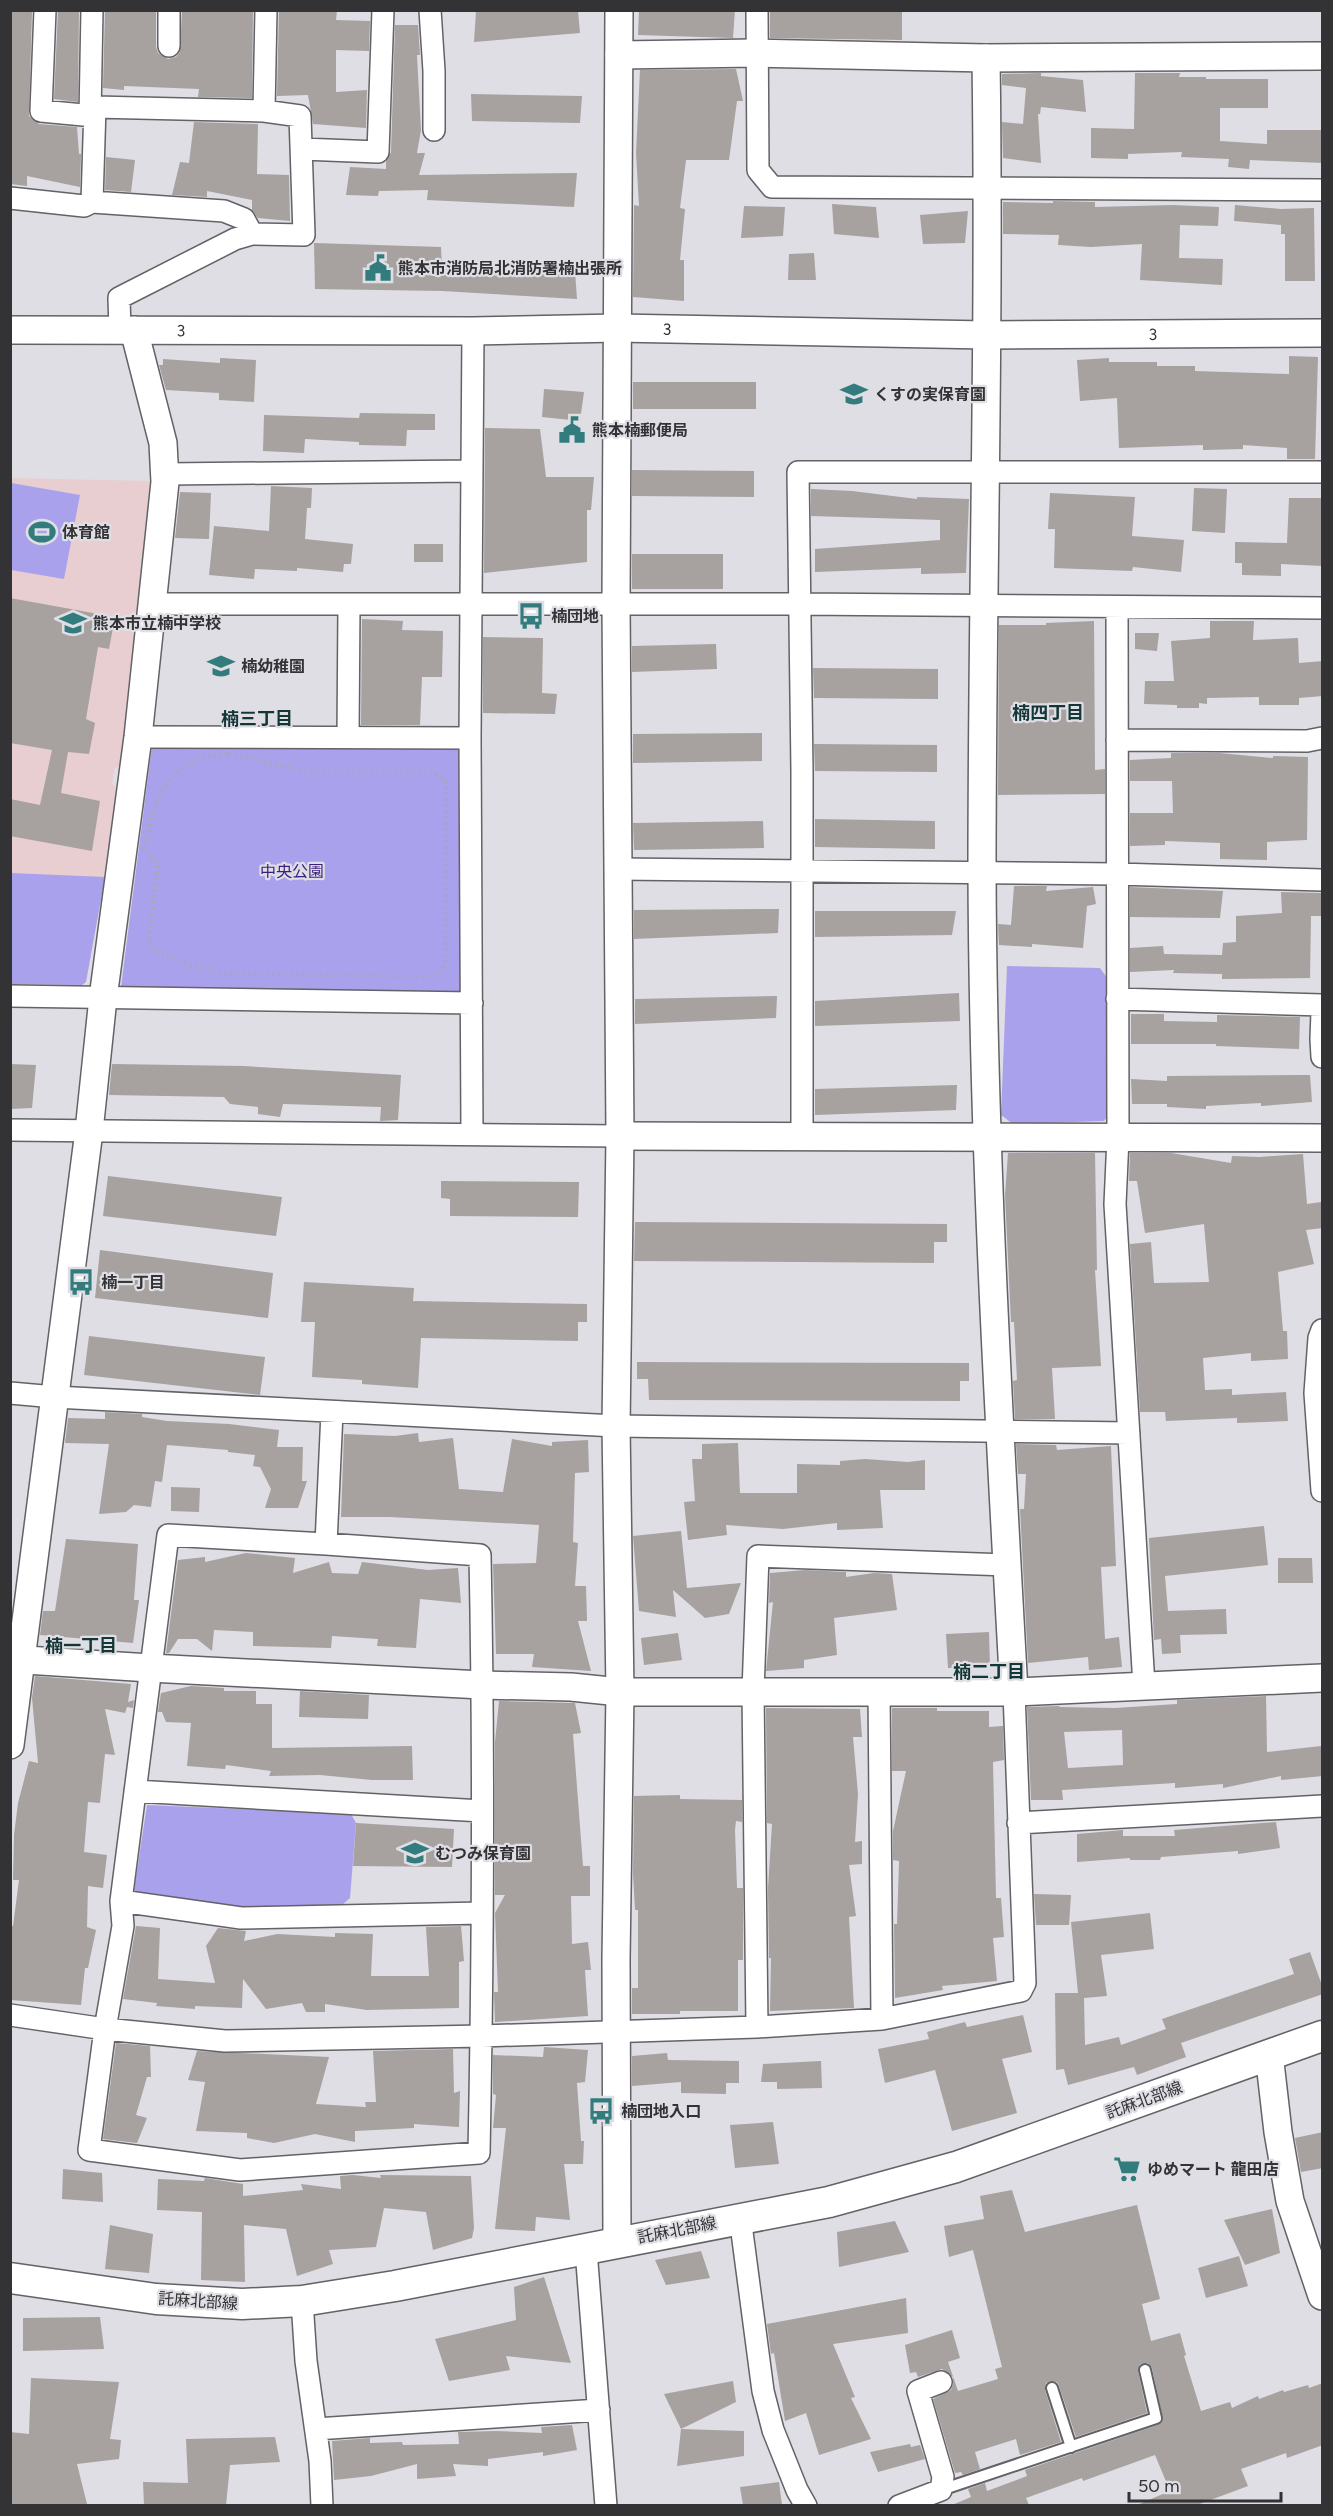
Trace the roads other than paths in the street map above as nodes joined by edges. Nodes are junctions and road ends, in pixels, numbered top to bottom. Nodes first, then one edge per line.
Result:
1 (45, 10) edge
2 (92, 10) edge
3 (169, 10) edge
4 (266, 10) edge
5 (382, 10) edge
6 (429, 10) edge
7 (619, 10) edge
8 (757, 10) edge
9 (169, 46) dead end
10 (756, 53) junction
11 (619, 55) junction
12 (1323, 56) edge
13 (986, 58) junction
14 (264, 111) junction
15 (92, 116) junction
16 (434, 130) dead end
17 (302, 149) junction
18 (988, 186) junction
19 (1323, 190) edge
20 (10, 198) edge
21 (92, 202) junction
22 (252, 234) junction
23 (617, 328) junction
24 (10, 330) edge
25 (127, 330) junction
26 (472, 331) junction
27 (1323, 333) edge
28 (986, 334) junction
29 (471, 471) junction
30 (1323, 472) edge
31 (985, 473) junction
32 (166, 474) junction
33 (152, 604) junction
34 (616, 604) junction
35 (800, 604) junction
36 (349, 605) junction
37 (471, 605) junction
38 (985, 607) junction
39 (1117, 608) junction
40 (1323, 608) edge
41 (138, 737) junction
42 (348, 737) junction
43 (470, 738) junction
44 (1323, 738) edge
45 (1117, 740) junction
46 (618, 869) junction
47 (801, 871) junction
48 (982, 872) junction
49 (1117, 874) junction
50 (1323, 880) edge
51 (10, 996) edge
52 (103, 998) junction
53 (1117, 999) junction
54 (472, 1003) junction
55 (1323, 1005) edge
56 (1323, 1012) edge
57 (1322, 1045) edge
58 (10, 1130) edge
59 (89, 1131) junction
60 (472, 1133) junction
61 (620, 1136) junction
62 (802, 1137) junction
63 (986, 1138) junction
64 (1118, 1138) junction
65 (1323, 1138) edge
66 (1323, 1330) edge
67 (10, 1393) edge
68 (55, 1397) junction
69 (332, 1412) junction
70 (616, 1426) junction
71 (998, 1431) junction
72 (1129, 1433) junction
73 (1323, 1491) edge
74 (326, 1544) junction
75 (1007, 1565) junction
76 (16, 1659) edge
77 (150, 1668) junction
78 (1323, 1678) edge
79 (482, 1685) junction
80 (1144, 1686) junction
81 (753, 1691) junction
82 (879, 1691) junction
83 (620, 1692) junction
84 (1014, 1692) junction
85 (10, 1746) edge
86 (135, 1791) junction
87 (1323, 1806) edge
88 (482, 1811) junction
89 (1018, 1823) junction
90 (121, 1901) junction
91 (482, 1913) junction
92 (10, 2015) edge
93 (882, 2019) junction
94 (757, 2027) junction
95 (105, 2029) junction
96 (616, 2032) junction
97 (482, 2036) junction
98 (1323, 2036) edge
99 (1269, 2054) junction
100 (740, 2217) junction
101 (617, 2242) junction
102 (586, 2250) junction
103 (10, 2278) edge
104 (1323, 2296) edge
105 (302, 2301) junction
106 (1145, 2370) dead end
107 (941, 2382) dead end
108 (1052, 2388) dead end
109 (599, 2410) junction
110 (316, 2430) junction
111 (1071, 2447) junction
112 (941, 2490) junction
113 (322, 2505) edge
114 (606, 2505) edge
115 (806, 2505) edge
116 (899, 2505) edge

1 - 15 street
2 - 15 street
3 - 9 street
4 - 14 street
5 - 17 street
6 - 16 street
7 - 11 street
8 - 10 street
10 - 11 street
10 - 13 street
10 - 18 street
11 - 23 street
12 - 13 street
13 - 18 street
14 - 15 street
14 - 17 street
15 - 21 street
17 - 22 street
18 - 19 street
18 - 28 street
20 - 21 street
21 - 22 street
22 - 25 street
23 - 26 street, 3
23 - 28 street, 3
23 - 34 street
24 - 25 street, 3
25 - 26 street, 3
25 - 32 street
26 - 29 street
27 - 28 street, 3
28 - 31 street
29 - 32 street
29 - 37 street
30 - 31 street
31 - 35 street
31 - 38 street
32 - 33 street
33 - 36 street
33 - 41 street
34 - 35 street
34 - 37 street
34 - 46 street
35 - 38 street
35 - 47 street
36 - 37 street
36 - 42 street
37 - 43 street
38 - 39 street
38 - 48 street
39 - 40 street
39 - 45 street
41 - 42 street
41 - 52 street
42 - 43 street
43 - 54 street
44 - 45 street
45 - 49 street
46 - 47 street
46 - 61 street
47 - 48 street
47 - 62 street
48 - 49 street
48 - 63 street
49 - 50 street
49 - 53 street
51 - 52 street
52 - 54 street
52 - 59 street
53 - 55 street
53 - 64 street
54 - 60 street
56 - 57 street
58 - 59 street
59 - 60 street
59 - 68 street
60 - 61 street
61 - 62 street
61 - 70 street
62 - 63 street
63 - 64 street
63 - 71 street
64 - 65 street
64 - 72 street
66 - 73 street
67 - 68 street
68 - 69 street
68 - 76 street
69 - 70 street
69 - 74 street
70 - 71 street
70 - 83 street
71 - 72 street
71 - 75 street
72 - 80 street
74 - 77 street
74 - 79 street
75 - 81 street
75 - 84 street
76 - 77 street
76 - 85 street
77 - 79 street
77 - 86 street
78 - 80 street
79 - 83 street
79 - 88 street
80 - 84 street
81 - 82 street
81 - 83 street
81 - 94 street
82 - 84 street
82 - 93 street
83 - 96 street
84 - 89 street
86 - 88 street
86 - 90 street
87 - 89 street
88 - 91 street
89 - 93 street
90 - 91 street
90 - 95 street
91 - 97 street
92 - 95 street
93 - 94 street
94 - 96 street
95 - 97 street
95 - 97 street
96 - 97 street
96 - 101 street
98 - 99 main road, 託麻北部線
99 - 100 main road, 託麻北部線
99 - 104 street
100 - 101 main road, 託麻北部線
100 - 115 street
101 - 102 main road, 託麻北部線
102 - 105 main road, 託麻北部線
102 - 109 street
103 - 105 main road, 託麻北部線
105 - 110 street
106 - 111 lane
107 - 112 street
108 - 111 lane
109 - 110 street
109 - 114 street
110 - 113 street
111 - 112 lane
112 - 116 street

